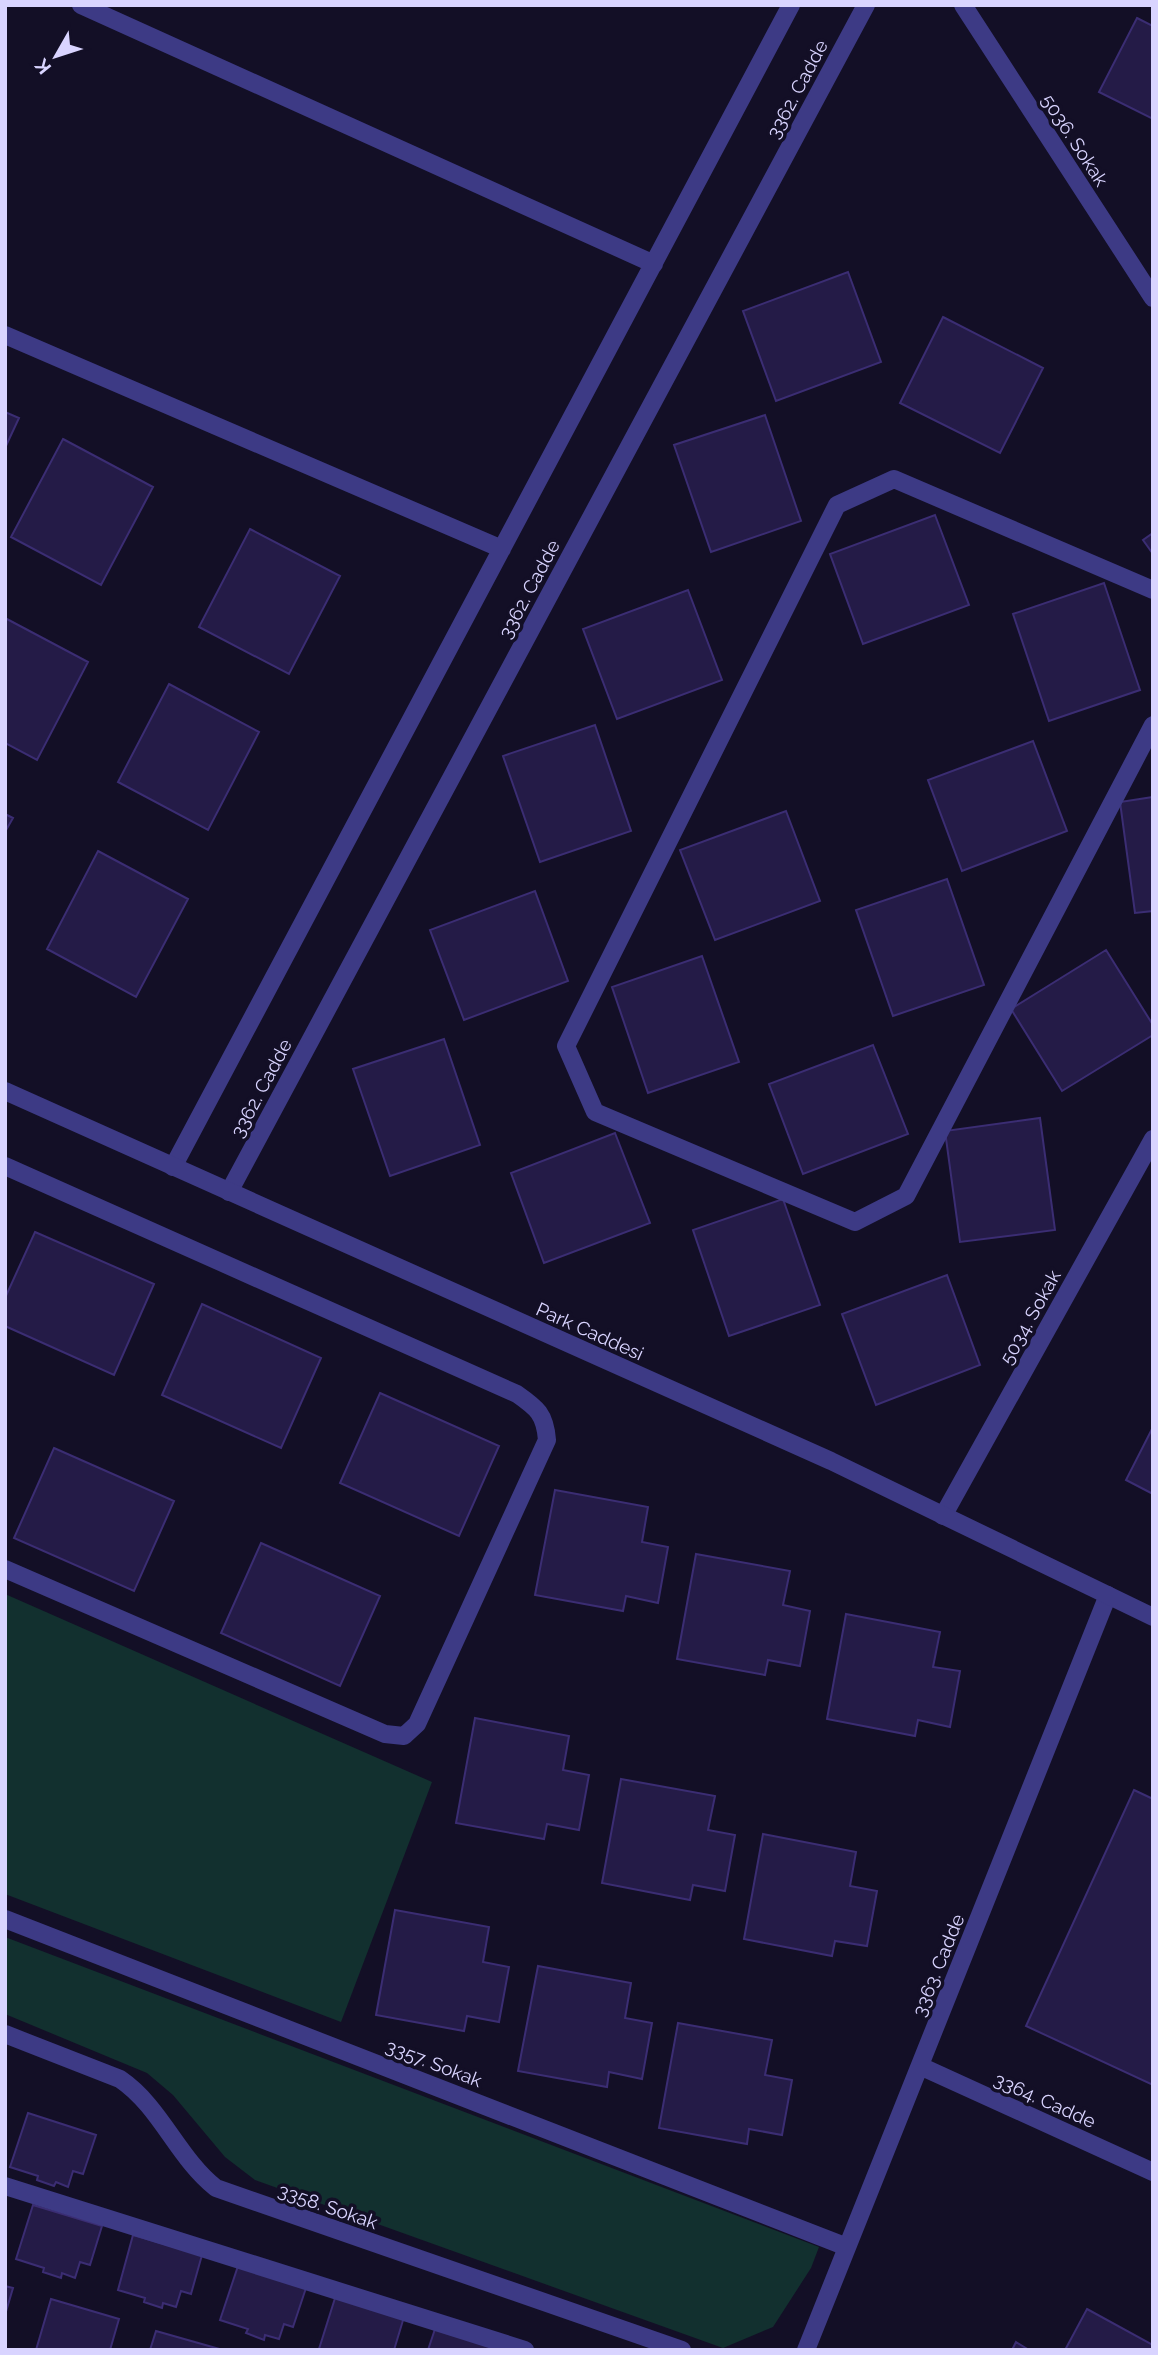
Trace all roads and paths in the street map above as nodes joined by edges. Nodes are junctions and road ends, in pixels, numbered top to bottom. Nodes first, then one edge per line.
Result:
1 (81, 5) edge
2 (791, 5) edge
3 (866, 5) edge
4 (963, 5) edge
5 (654, 264) junction
6 (1153, 298) edge
7 (5, 335) edge
8 (502, 549) junction
9 (1153, 590) edge
10 (1153, 725) edge
11 (5, 1091) edge
12 (1153, 1139) edge
13 (5, 1166) edge
14 (173, 1167) junction
15 (229, 1192) junction
16 (943, 1516) junction
17 (5, 1569) edge
18 (1108, 1595) junction
19 (1153, 1617) edge
20 (5, 1919) edge
21 (5, 2034) edge
22 (919, 2066) junction
23 (1153, 2172) edge
24 (5, 2186) edge
25 (847, 2247) junction
26 (525, 2350) edge
27 (682, 2350) edge
28 (806, 2350) edge

1 - 5 street
2 - 5 street
3 - 15 street, 3362. Cadde
4 - 6 street, 5036. Sokak
5 - 8 street
7 - 8 street
8 - 14 street
9 - 10 street
11 - 14 street, Park Caddesi
12 - 16 street, 5034. Sokak
13 - 17 street
14 - 15 street, Park Caddesi
15 - 16 street, Park Caddesi
16 - 18 street, Park Caddesi
18 - 19 street, Park Caddesi
18 - 22 street, 3363. Cadde
20 - 25 street, 3357. Sokak
21 - 27 street, 3358. Sokak
22 - 23 street, 3364. Cadde
22 - 25 street, 3363. Cadde
24 - 26 street
25 - 28 street, 3363. Cadde

